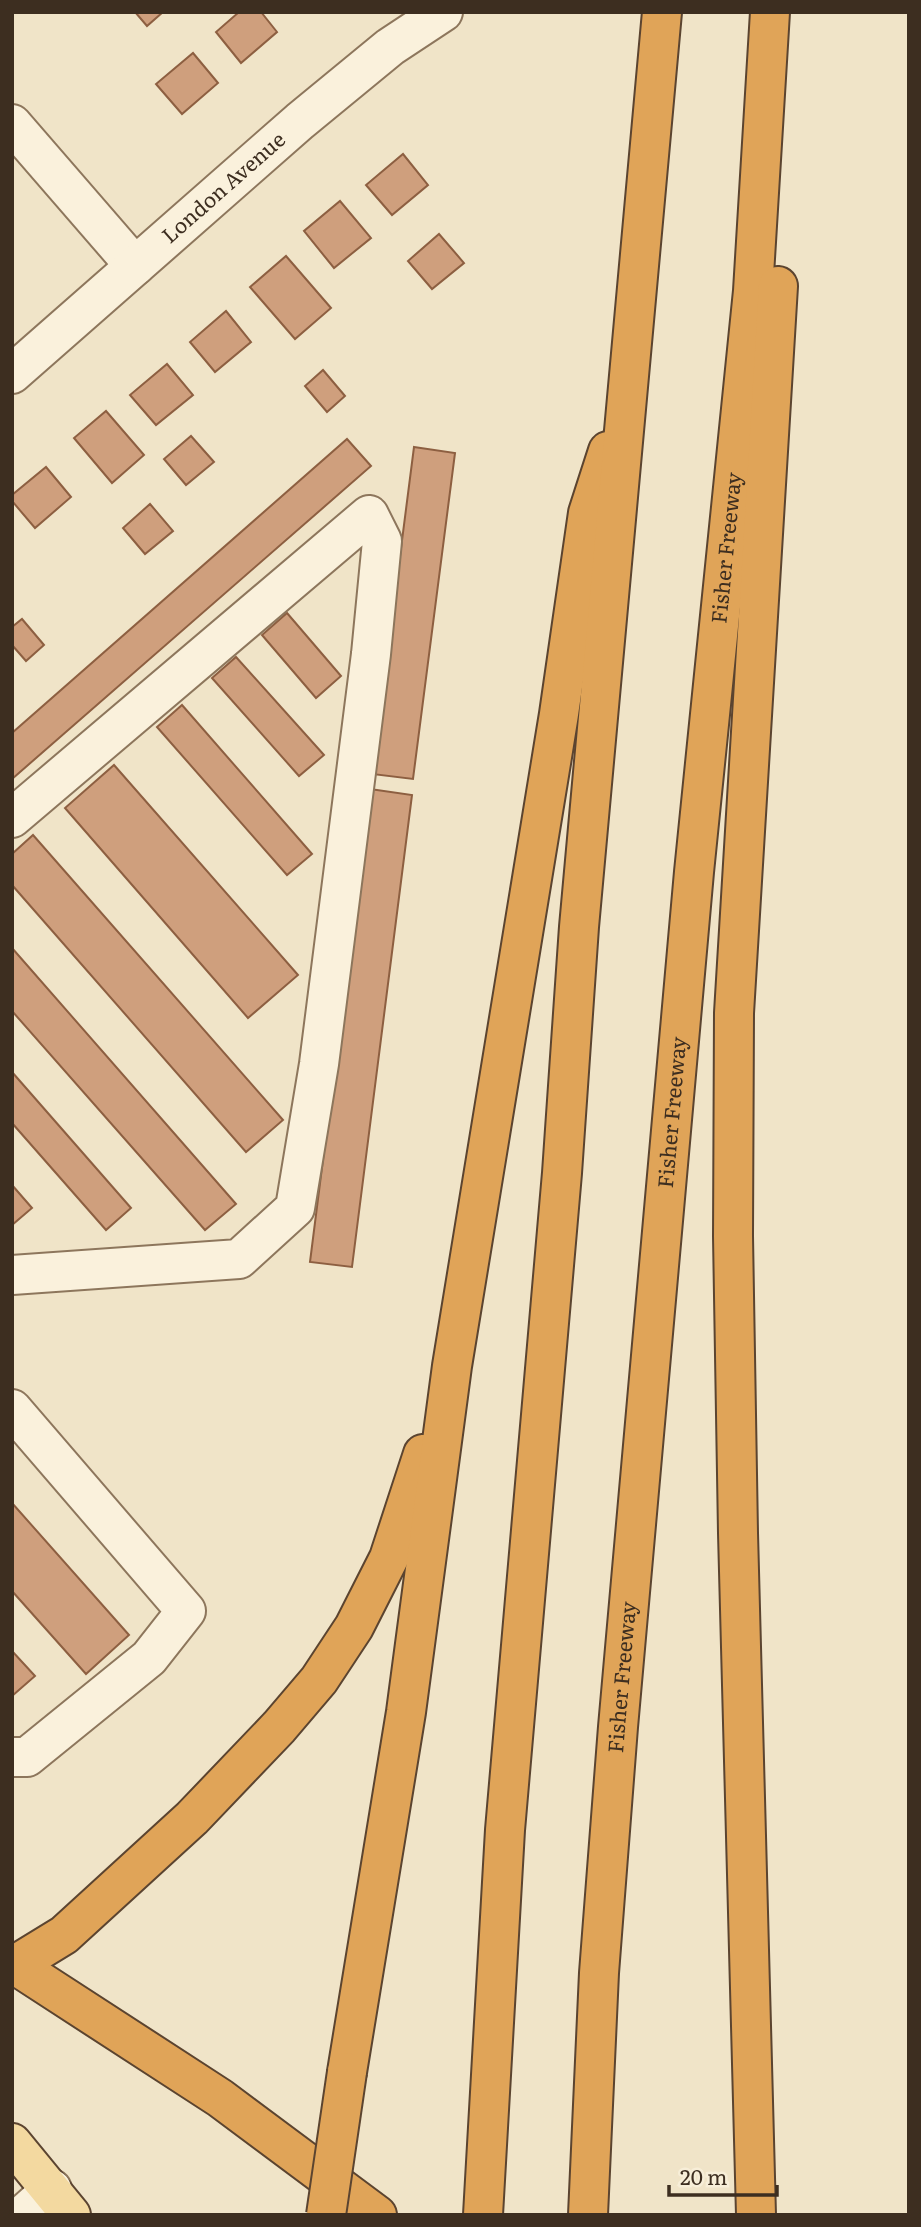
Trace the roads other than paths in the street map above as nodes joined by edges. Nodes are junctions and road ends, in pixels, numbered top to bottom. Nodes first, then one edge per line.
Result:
1 (443, 12) edge
2 (662, 12) edge
3 (770, 30) edge
4 (12, 124) edge
5 (135, 266) junction
6 (12, 374) edge
7 (630, 386) junction
8 (12, 818) edge
9 (12, 1275) edge
10 (452, 1366) junction
11 (12, 1409) edge
12 (12, 1757) edge
13 (14, 1964) edge
14 (12, 2143) edge
15 (484, 2197) edge
16 (62, 2202) edge
17 (23, 2215) edge
18 (327, 2215) edge
19 (377, 2215) edge
20 (587, 2215) edge
21 (756, 2215) edge

1 - 5 street, London Avenue
2 - 7 highway
3 - 20 highway, Fisher Freeway
3 - 21 highway
4 - 5 street
5 - 6 street, London Avenue
7 - 10 highway
7 - 15 highway
8 - 9 street
10 - 13 highway
10 - 18 highway, bridge
11 - 12 street
13 - 19 highway
14 - 16 main road
16 - 17 street

